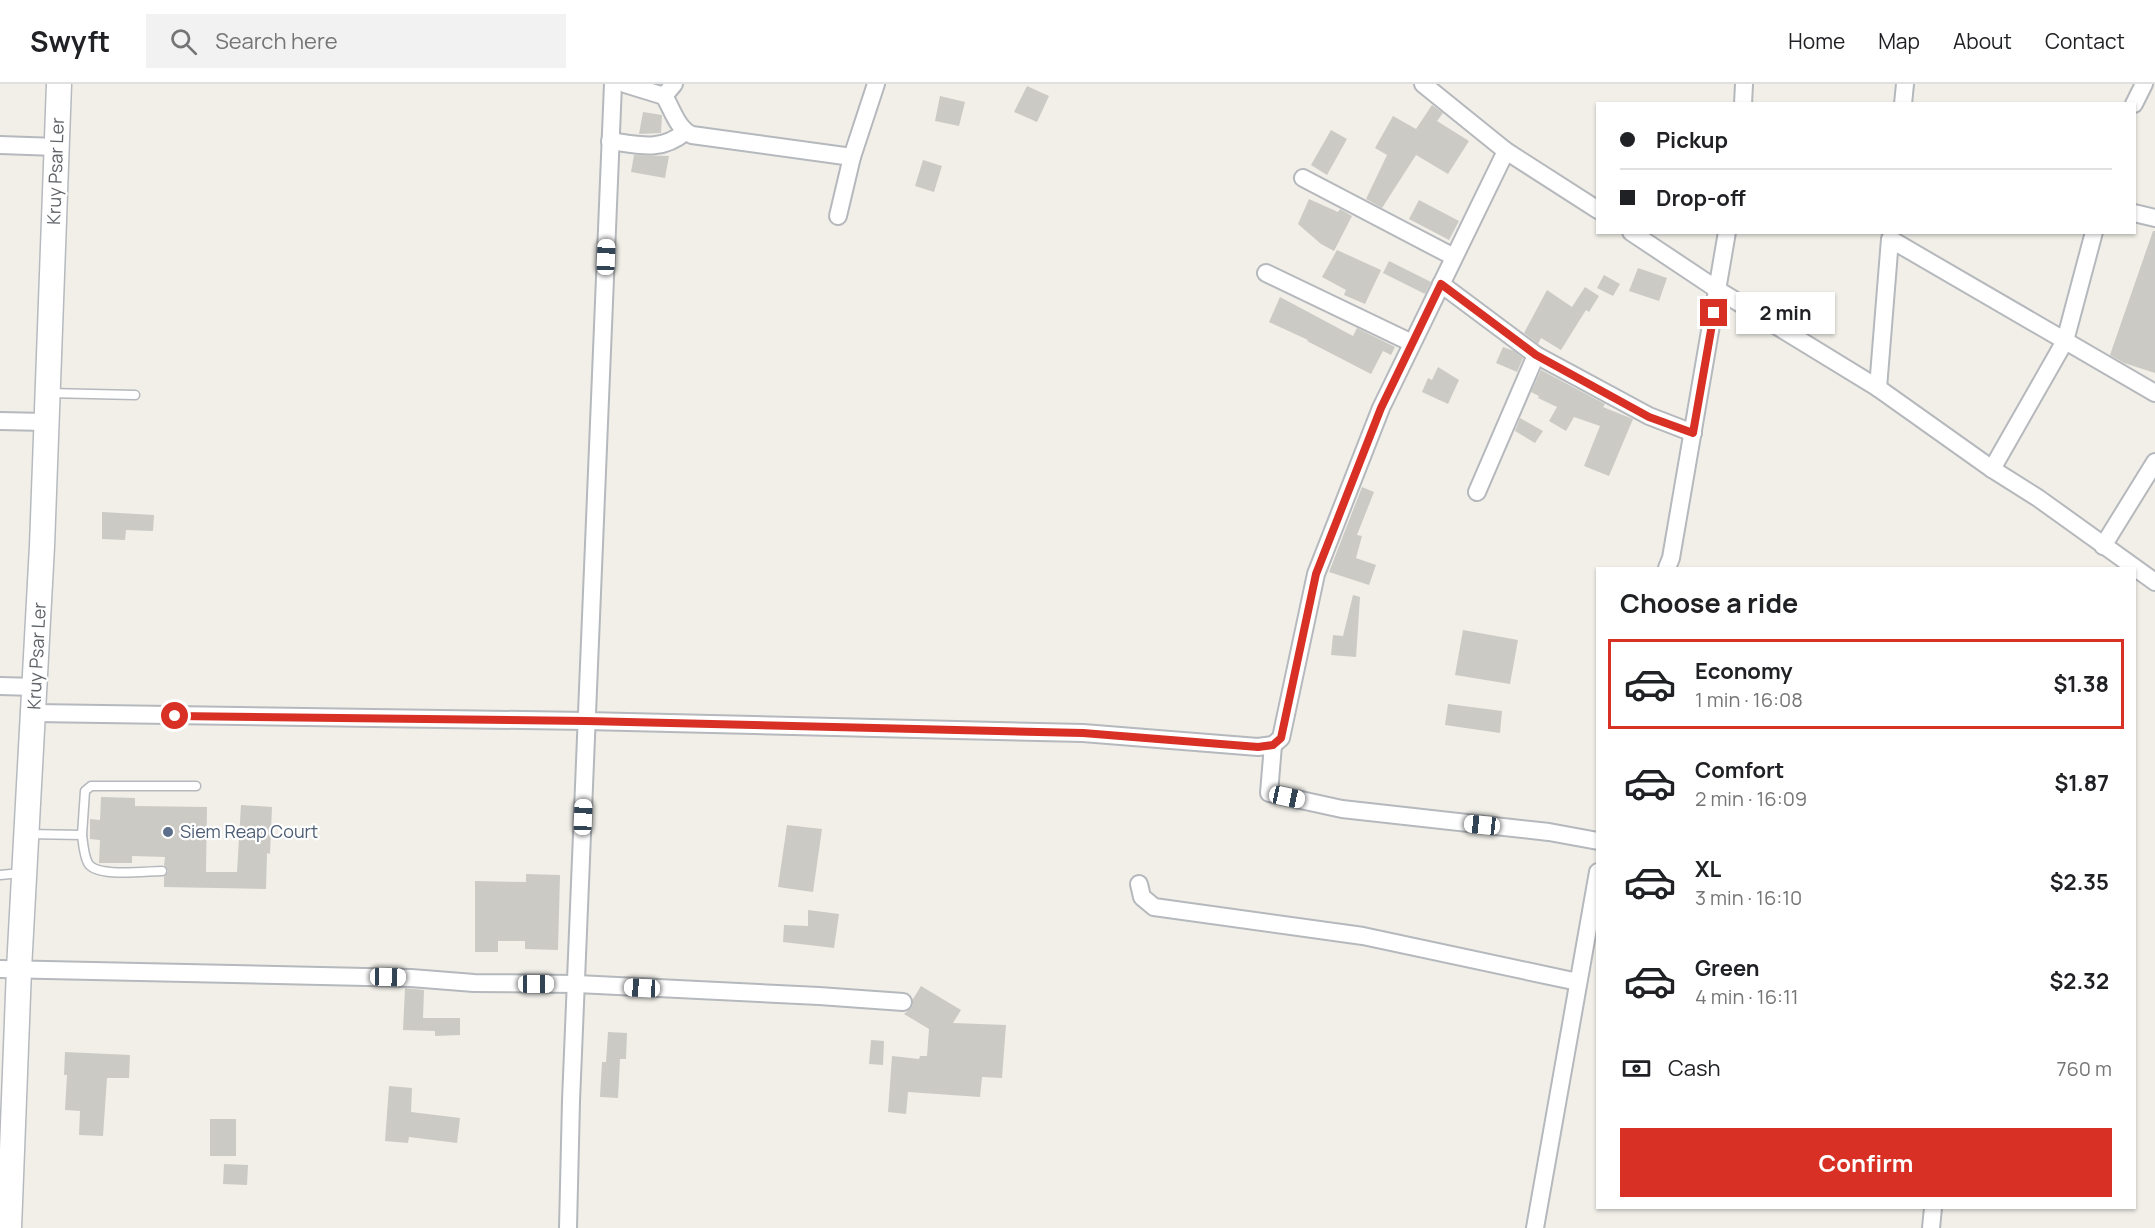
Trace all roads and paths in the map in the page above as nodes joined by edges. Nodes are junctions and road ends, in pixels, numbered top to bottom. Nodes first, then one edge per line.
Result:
1 (59, 84) edge
2 (613, 84) edge
3 (626, 84) edge
4 (1423, 84) edge
5 (1744, 84) edge
6 (1905, 84) edge
7 (2144, 84) edge
8 (871, 85) edge
9 (669, 90) edge
10 (1743, 102) edge
11 (1903, 102) edge
12 (2135, 102) edge
13 (685, 132) junction
14 (610, 141) junction
15 (0, 145) edge
16 (57, 147) junction
17 (1506, 150) junction
18 (852, 157) junction
19 (1303, 178) dead end
20 (1596, 209) edge
21 (2136, 213) edge
22 (838, 216) dead end
23 (2155, 218) edge
24 (1634, 234) edge
25 (1727, 234) edge
26 (2093, 234) edge
27 (1891, 236) edge
28 (1454, 256) junction
29 (1266, 273) dead end
30 (1441, 284) junction
31 (1718, 290) junction
32 (2065, 341) junction
33 (1412, 343) junction
34 (1536, 355) junction
35 (1878, 388) junction
36 (48, 393) junction
37 (2155, 393) edge
38 (135, 395) dead end
39 (0, 421) edge
40 (46, 422) junction
41 (1693, 433) junction
42 (2155, 462) edge
43 (1992, 469) junction
44 (1477, 492) dead end
45 (2103, 546) junction
46 (1666, 567) edge
47 (2133, 567) edge
48 (2136, 569) edge
49 (2155, 582) edge
50 (0, 686) edge
51 (36, 687) junction
52 (34, 713) junction
53 (586, 721) junction
54 (1273, 745) junction
55 (196, 786) dead end
56 (27, 834) junction
57 (82, 835) junction
58 (1596, 841) edge
59 (162, 871) dead end
60 (25, 872) junction
61 (0, 875) edge
62 (1596, 883) edge
63 (1139, 884) dead end
64 (9, 969) edge
65 (1578, 982) junction
66 (577, 984) junction
67 (903, 1002) dead end
68 (1933, 1209) edge
69 (9, 1228) edge
70 (568, 1228) edge
71 (1535, 1228) edge
72 (1931, 1228) edge

1 - 16 street, Kruy Psar Ler
2 - 14 street
3 - 9 street
4 - 17 street
5 - 10 street
6 - 11 street
7 - 12 street
8 - 18 street
9 - 13 street
13 - 14 street
13 - 18 street
14 - 53 street
15 - 16 street
16 - 36 street, Kruy Psar Ler
17 - 20 street
17 - 28 street
18 - 22 street
19 - 28 street
21 - 23 street
24 - 31 street
25 - 31 street
26 - 32 street
27 - 32 street
27 - 35 street
28 - 30 street
29 - 33 street
30 - 33 street
30 - 34 street
31 - 35 street
31 - 41 street
32 - 37 street
32 - 43 street
33 - 54 street
34 - 41 street
34 - 44 street
35 - 43 street
36 - 38 lane
36 - 40 street, Kruy Psar Ler
39 - 40 street
40 - 51 street, Kruy Psar Ler
41 - 46 street
42 - 45 street
43 - 45 street
45 - 47 street
48 - 49 street
50 - 51 street
51 - 52 street, Kruy Psar Ler
52 - 53 street
52 - 56 street, Kruy Psar Ler
53 - 54 street
53 - 66 street
54 - 58 street
55 - 57 lane
56 - 57 lane
56 - 60 street, Kruy Psar Ler
57 - 59 lane
60 - 61 lane
60 - 64 street, Kruy Psar Ler
62 - 65 street
63 - 65 street
64 - 66 street
64 - 69 street, Kruy Psar Ler
65 - 71 street
66 - 67 street
66 - 70 street
68 - 72 street

